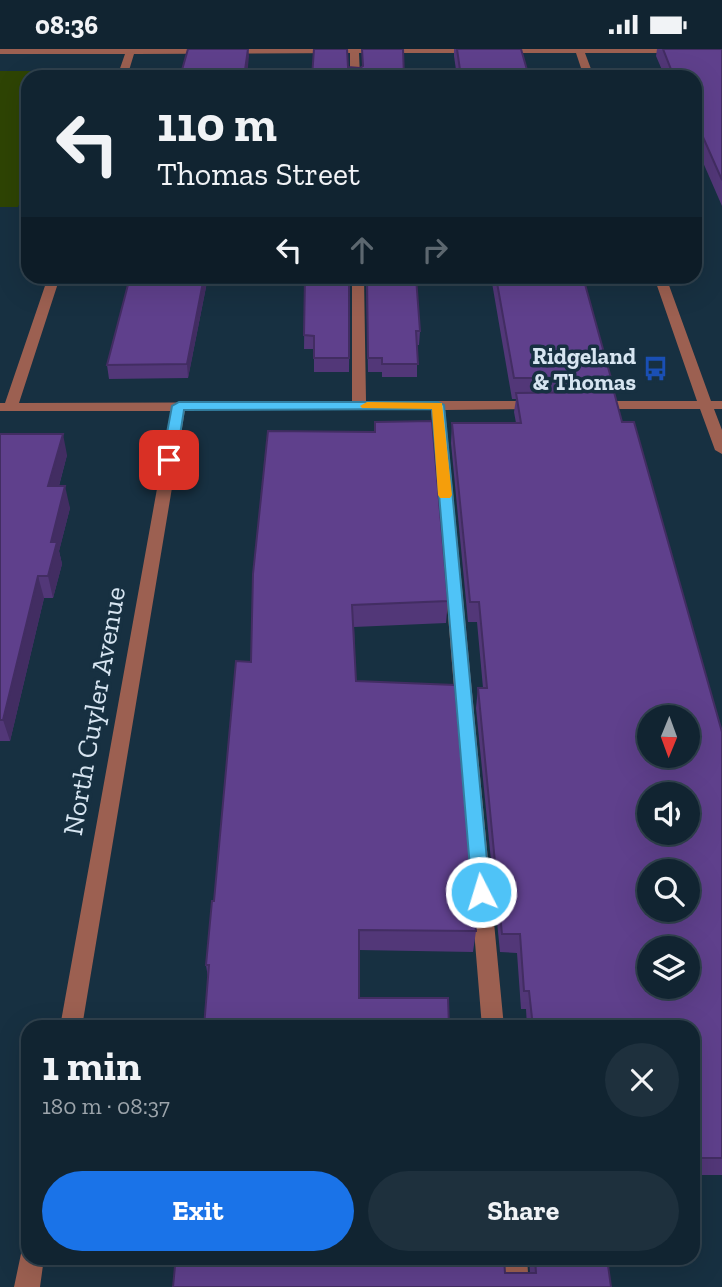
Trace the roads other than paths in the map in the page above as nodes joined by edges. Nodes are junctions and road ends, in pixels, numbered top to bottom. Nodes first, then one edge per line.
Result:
1 (131, 50) edge
2 (579, 50) edge
3 (722, 50) edge
4 (0, 51) edge
5 (354, 51) edge
6 (124, 70) edge
7 (355, 70) edge
8 (586, 70) edge
9 (51, 284) edge
10 (358, 284) edge
11 (663, 284) edge
12 (438, 405) junction
13 (557, 405) edge
14 (584, 405) edge
15 (706, 405) junction
16 (722, 405) edge
17 (179, 406) junction
18 (359, 406) junction
19 (5, 407) edge
20 (722, 450) edge
21 (72, 1020) edge
22 (492, 1020) edge
23 (31, 1265) edge
24 (514, 1265) edge
25 (26, 1287) edge
26 (516, 1287) edge

1 - 4 street
1 - 5 street
1 - 6 street
2 - 3 street
2 - 5 street
2 - 8 street
5 - 7 street
9 - 19 street
10 - 18 street
11 - 15 street
12 - 13 street
12 - 18 street
12 - 22 street
14 - 15 street
15 - 16 street
15 - 20 street
17 - 18 street
17 - 19 street
17 - 21 street, North Cuyler Avenue
23 - 25 street
24 - 26 street

